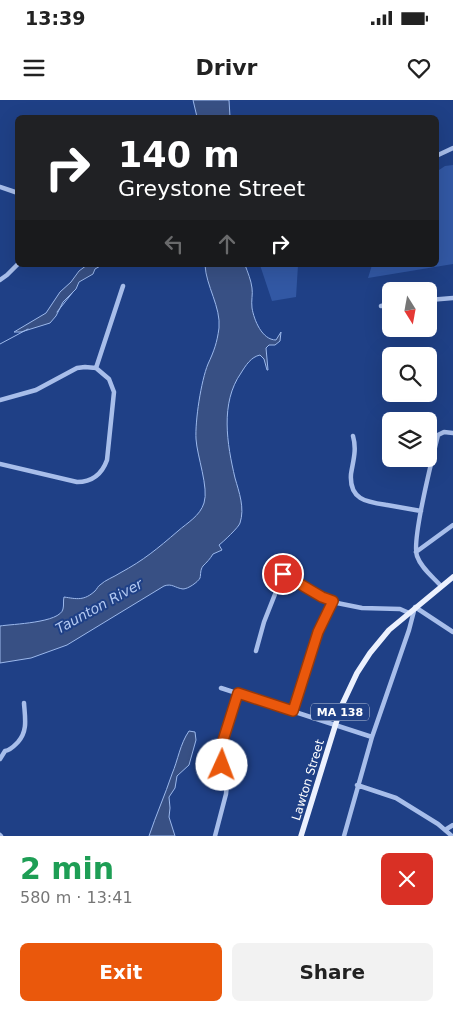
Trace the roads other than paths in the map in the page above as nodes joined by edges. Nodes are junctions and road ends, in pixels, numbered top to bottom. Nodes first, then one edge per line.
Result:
1 (453, 148) edge
2 (439, 155) edge
3 (0, 187) edge
4 (15, 192) edge
5 (15, 267) edge
6 (0, 280) edge
7 (123, 286) dead end
8 (453, 298) edge
9 (438, 299) edge
10 (96, 368) junction
11 (0, 400) edge
12 (453, 433) edge
13 (353, 436) dead end
14 (0, 464) edge
15 (421, 511) junction
16 (453, 525) edge
17 (416, 552) junction
18 (453, 577) edge
19 (441, 586) junction
20 (333, 601) junction
21 (415, 607) junction
22 (408, 613) junction
23 (453, 632) edge
24 (256, 651) dead end
25 (221, 688) dead end
26 (238, 693) junction
27 (24, 703) dead end
28 (293, 711) junction
29 (336, 725) junction
30 (372, 737) junction
31 (0, 759) edge
32 (357, 786) junction
33 (453, 825) edge
34 (445, 830) junction
35 (215, 836) edge
36 (301, 836) edge
37 (344, 836) edge
38 (452, 836) edge

1 - 2 street
3 - 4 street
5 - 6 street
7 - 10 street
8 - 9 street
10 - 11 street
10 - 14 street
12 - 15 street
13 - 15 street
15 - 17 street
16 - 17 street
17 - 19 street
18 - 19 main road, MA 138
19 - 21 main road, MA 138
20 - 22 street
20 - 24 street
20 - 28 street
21 - 22 main road, Lawton Street / MA 138
21 - 23 street
21 - 30 street
22 - 29 main road, Lawton Street / MA 138
25 - 26 street
26 - 28 street
26 - 35 street
27 - 31 street
28 - 29 street
29 - 30 street
29 - 36 main road, Lawton Street / MA 138
30 - 32 street
32 - 34 street
32 - 37 street
33 - 34 street
34 - 38 street

